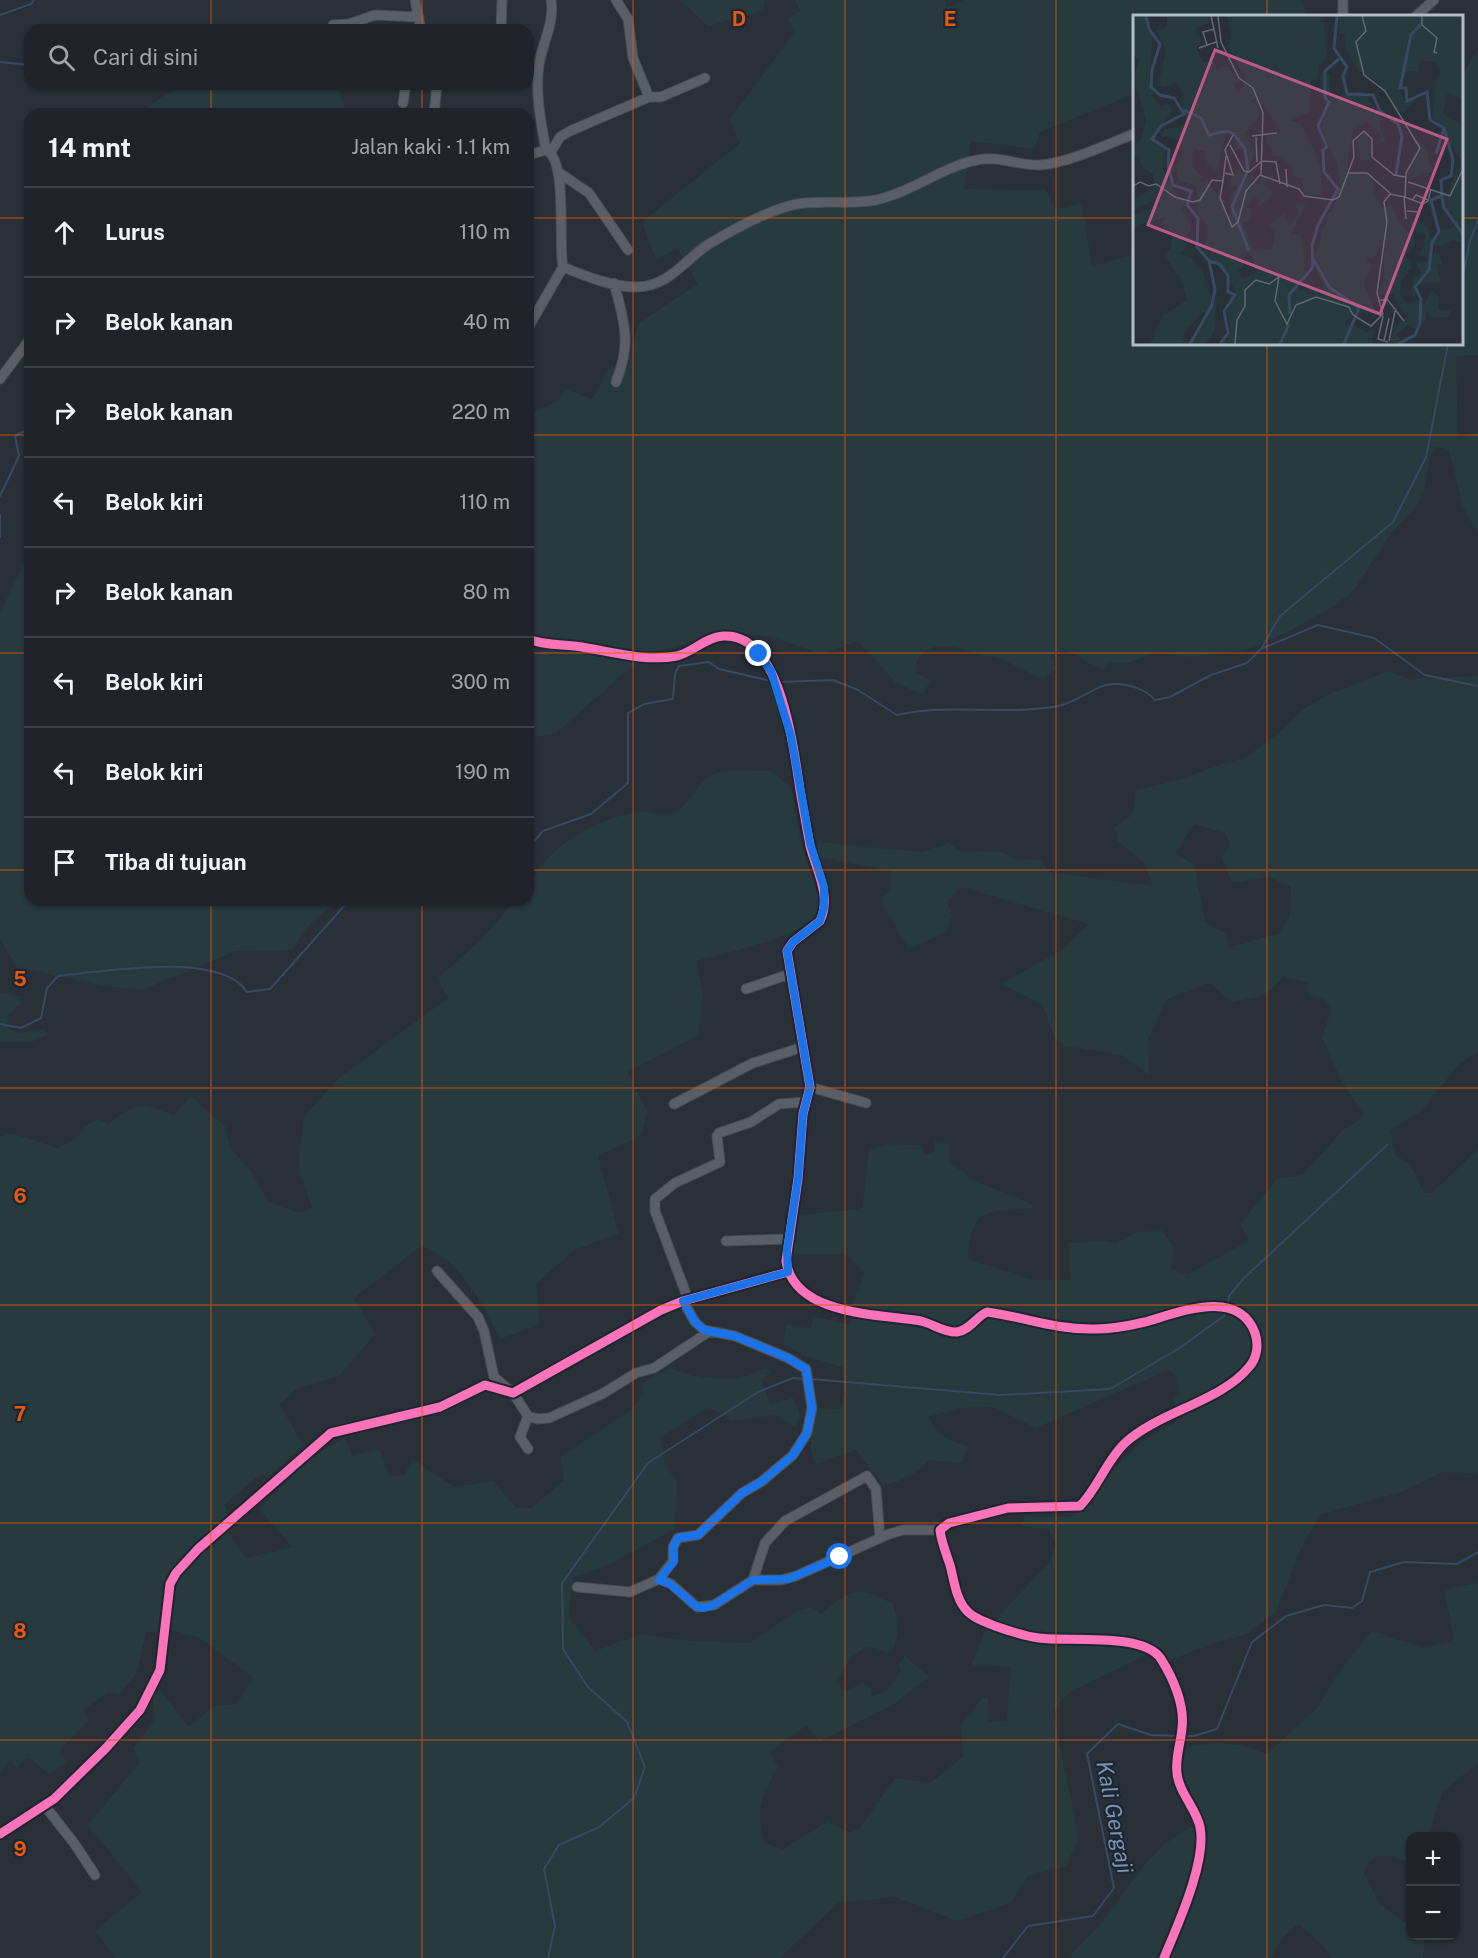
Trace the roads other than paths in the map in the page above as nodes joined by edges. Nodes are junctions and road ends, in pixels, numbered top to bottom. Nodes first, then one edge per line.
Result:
1 (415, 0) edge
2 (502, 0) edge
3 (551, 0) edge
4 (616, 0) edge
5 (1434, 0) edge
6 (1417, 15) edge
7 (418, 18) junction
8 (349, 24) edge
9 (420, 24) edge
10 (501, 24) edge
11 (705, 78) dead end
12 (534, 81) edge
13 (538, 81) junction
14 (405, 90) edge
15 (436, 90) edge
16 (649, 97) junction
17 (403, 103) dead end
18 (435, 108) edge
19 (1133, 134) edge
20 (549, 151) junction
21 (534, 154) edge
22 (558, 172) junction
23 (628, 250) dead end
24 (563, 267) junction
25 (614, 283) junction
26 (534, 318) edge
27 (24, 347) edge
28 (0, 379) edge
29 (616, 382) dead end
30 (534, 641) edge
31 (790, 974) junction
32 (746, 989) dead end
33 (803, 1047) junction
34 (810, 1087) junction
35 (805, 1102) junction
36 (866, 1103) dead end
37 (674, 1104) dead end
38 (788, 1239) junction
39 (726, 1240) dead end
40 (437, 1271) dead end
41 (788, 1272) junction
42 (685, 1300) junction
43 (710, 1331) junction
44 (513, 1393) junction
45 (528, 1416) junction
46 (528, 1449) dead end
47 (940, 1530) junction
48 (880, 1538) junction
49 (659, 1580) junction
50 (753, 1580) junction
51 (577, 1587) dead end
52 (45, 1806) junction
53 (0, 1834) edge
54 (95, 1875) dead end
55 (1164, 1958) edge

1 - 7 street
2 - 10 street
3 - 13 street
4 - 16 street
5 - 6 street
7 - 8 street
7 - 9 street
11 - 16 street
12 - 13 street
13 - 20 street
14 - 17 street
15 - 18 street
16 - 20 street
19 - 25 street
20 - 21 street
20 - 22 street
22 - 23 street
22 - 24 street
24 - 25 street
24 - 26 street
25 - 29 street
27 - 28 street
30 - 31 street
31 - 32 street
31 - 33 street
33 - 34 street
33 - 37 street
34 - 35 street
34 - 36 street
35 - 38 street
35 - 42 street
38 - 39 street
38 - 41 street
40 - 44 street
41 - 42 street
41 - 47 street
42 - 43 street
42 - 44 street
43 - 45 street
43 - 49 street
44 - 45 street
44 - 52 street
45 - 46 street
47 - 48 street
47 - 55 street
48 - 50 street
48 - 50 street
49 - 50 street
49 - 51 street
52 - 53 street
52 - 54 street

